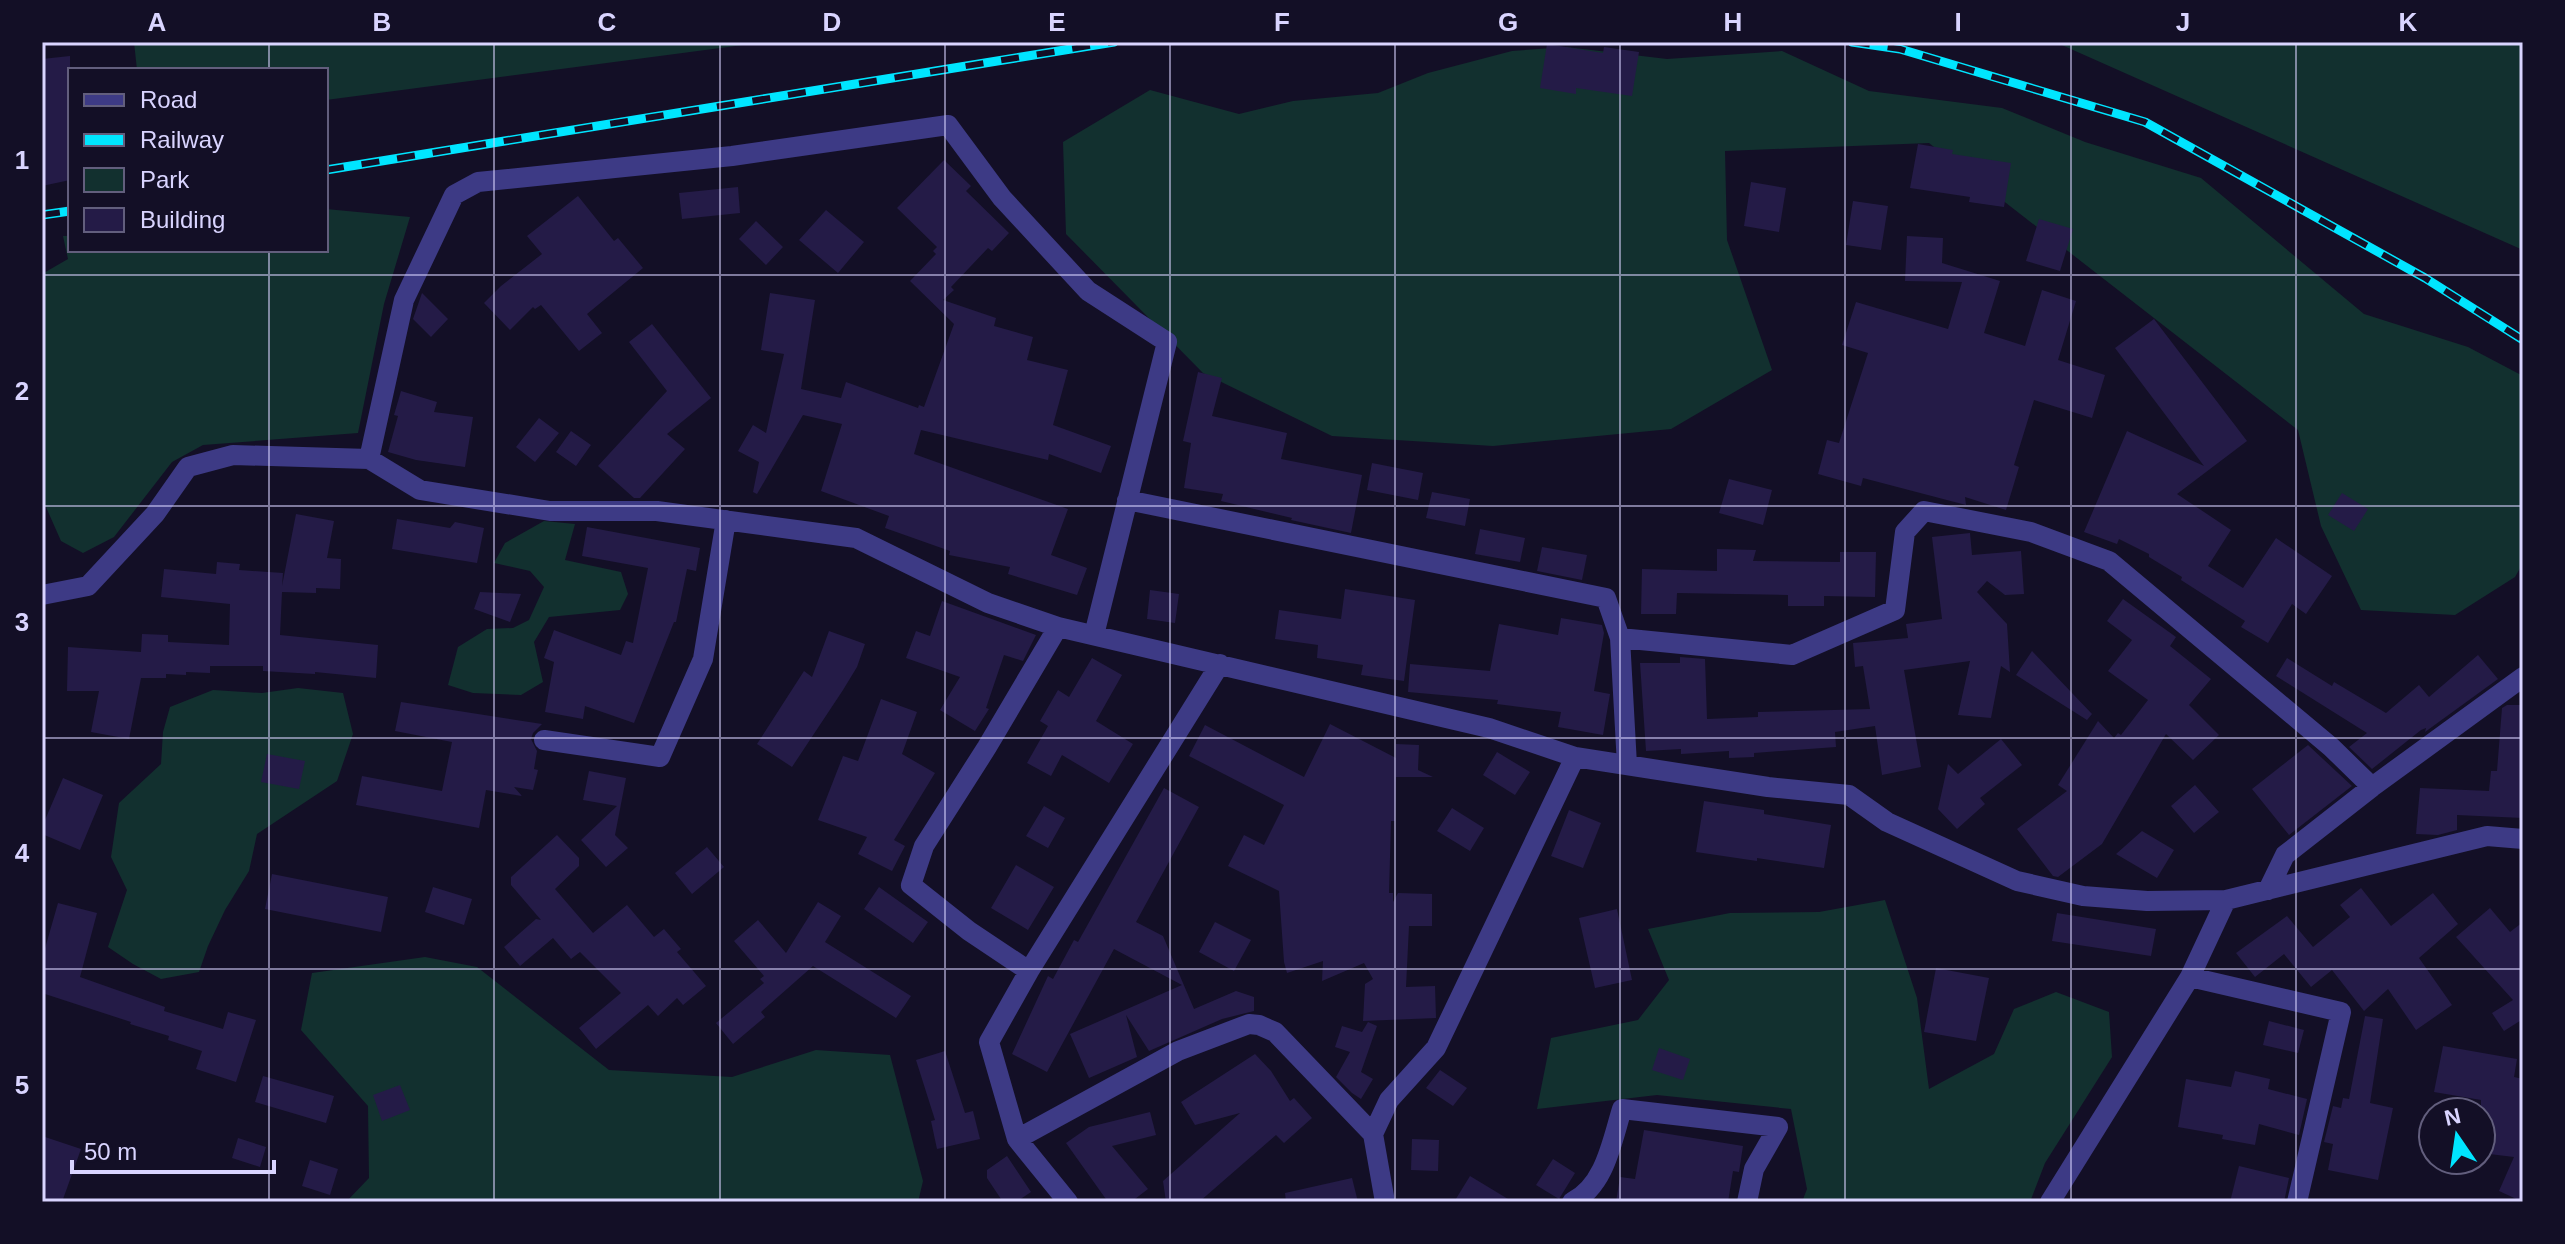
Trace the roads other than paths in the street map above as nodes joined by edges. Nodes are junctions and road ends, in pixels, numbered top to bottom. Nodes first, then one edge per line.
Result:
1 (369, 459) junction
2 (1127, 500) junction
3 (726, 520) junction
4 (42, 595) edge
5 (1058, 627) junction
6 (1094, 635) junction
7 (1620, 638) junction
8 (1220, 664) junction
9 (2523, 677) edge
10 (544, 740) dead end
11 (1575, 757) junction
12 (1627, 765) junction
13 (2372, 787) junction
14 (2523, 839) edge
15 (2268, 890) junction
16 (2226, 900) junction
17 (1029, 971) junction
18 (2190, 977) junction
19 (1373, 1134) junction
20 (1017, 1139) junction
21 (1068, 1202) edge
22 (1385, 1202) edge
23 (1572, 1202) edge
24 (1747, 1202) edge
25 (2050, 1202) edge
26 (2297, 1202) edge

1 - 2 street
1 - 3 street
1 - 4 street
2 - 6 street
2 - 7 street
3 - 5 street
3 - 10 street
5 - 6 street
5 - 17 street
6 - 8 street
7 - 12 street
7 - 13 street
8 - 11 street
8 - 17 street
9 - 13 street
11 - 12 street
11 - 19 street
12 - 16 street
13 - 15 street
14 - 15 street
15 - 16 street
16 - 18 street
17 - 20 street
18 - 25 street
18 - 26 street
19 - 20 street
19 - 22 street
20 - 21 street
23 - 24 street

